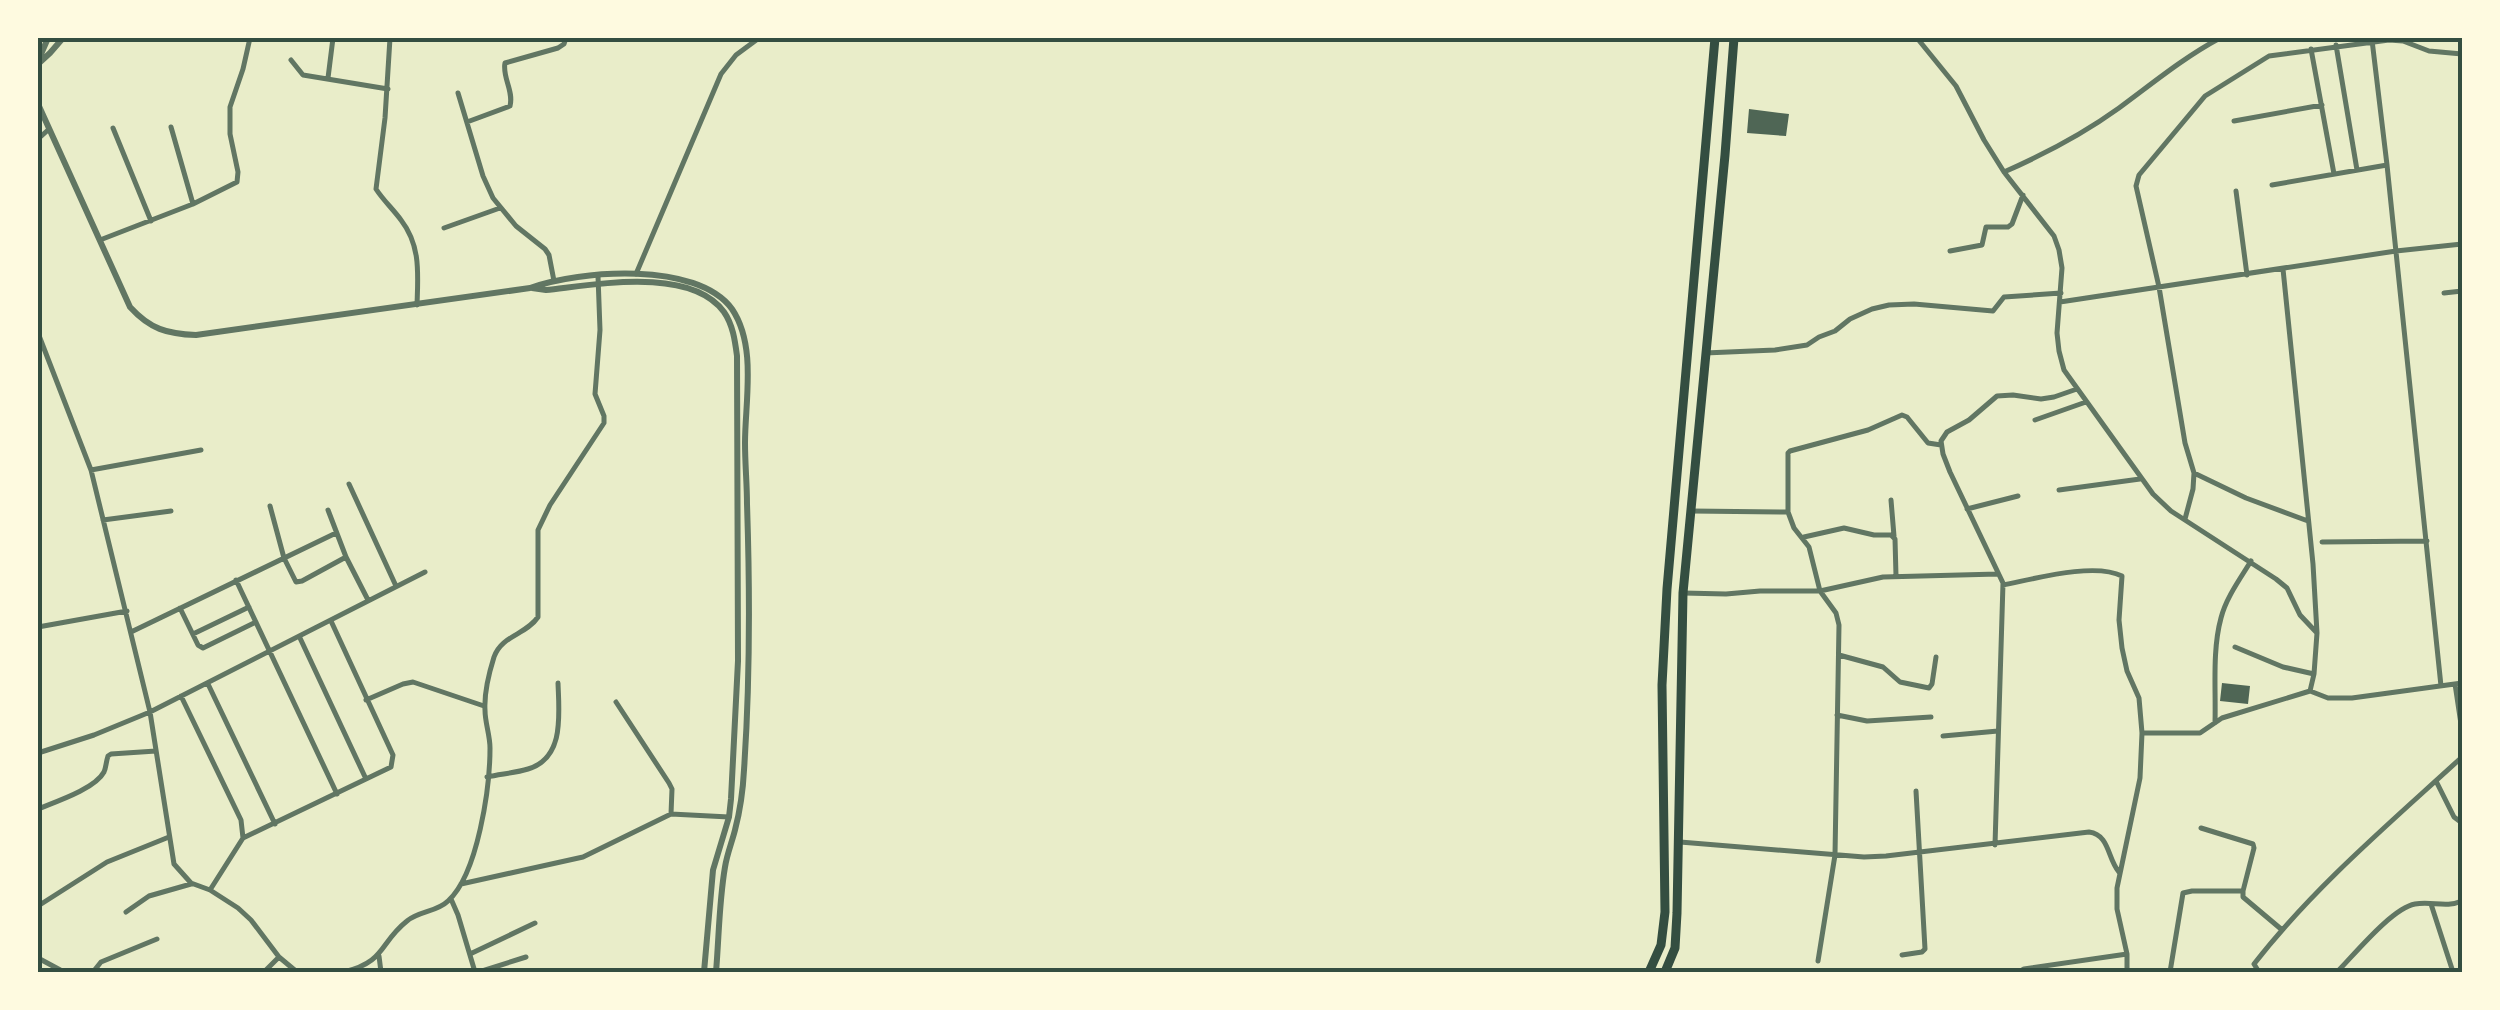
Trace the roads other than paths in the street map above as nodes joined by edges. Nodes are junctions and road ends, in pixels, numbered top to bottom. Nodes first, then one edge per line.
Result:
1 (48, 38) edge
2 (63, 38) edge
3 (250, 38) edge
4 (333, 38) edge
5 (390, 38) edge
6 (566, 38) edge
7 (758, 38) edge
8 (1716, 38) edge
9 (1734, 38) edge
10 (1917, 38) edge
11 (2220, 38) edge
12 (2372, 40) junction
13 (2336, 46) junction
14 (2311, 49) junction
15 (2462, 54) edge
16 (291, 60) dead end
17 (38, 63) edge
18 (328, 78) junction
19 (388, 89) junction
20 (458, 92) dead end
21 (38, 104) edge
22 (2322, 106) junction
23 (1709, 110) junction
24 (1728, 111) junction
25 (2234, 121) dead end
26 (467, 122) junction
27 (171, 127) dead end
28 (112, 128) dead end
29 (48, 130) junction
30 (38, 139) edge
31 (2388, 164) junction
32 (2357, 170) junction
33 (2004, 172) junction
34 (2334, 174) junction
35 (2272, 185) dead end
36 (2236, 191) dead end
37 (2022, 195) junction
38 (193, 204) junction
39 (500, 208) junction
40 (151, 221) junction
41 (444, 228) dead end
42 (100, 240) junction
43 (2462, 244) edge
44 (1950, 251) dead end
45 (2396, 251) junction
46 (2283, 269) junction
47 (636, 274) junction
48 (2247, 274) junction
49 (598, 280) junction
50 (554, 281) junction
51 (2159, 287) junction
52 (530, 288) junction
53 (2462, 291) edge
54 (2061, 293) junction
55 (2444, 293) dead end
56 (2060, 302) junction
57 (417, 305) junction
58 (38, 333) edge
59 (745, 344) junction
60 (736, 347) junction
61 (1705, 354) junction
62 (2078, 388) junction
63 (2086, 402) junction
64 (2035, 420) dead end
65 (1941, 445) junction
66 (201, 450) dead end
67 (90, 470) junction
68 (2194, 473) junction
69 (2140, 479) junction
70 (349, 484) dead end
71 (2059, 490) dead end
72 (2018, 496) dead end
73 (1891, 500) dead end
74 (270, 506) dead end
75 (743, 507) junction
76 (1967, 509) junction
77 (328, 510) dead end
78 (1690, 510) junction
79 (172, 511) dead end
80 (1788, 512) junction
81 (103, 520) junction
82 (2184, 520) junction
83 (2308, 521) junction
84 (336, 533) junction
85 (1894, 536) junction
86 (1803, 538) junction
87 (2427, 541) junction
88 (2322, 542) dead end
89 (346, 557) junction
90 (284, 558) junction
91 (2251, 561) junction
92 (425, 572) dead end
93 (1999, 574) junction
94 (1896, 576) junction
95 (236, 580) junction
96 (2003, 585) junction
97 (396, 586) junction
98 (1820, 591) junction
99 (1683, 593) junction
100 (368, 600) junction
101 (249, 607) junction
102 (180, 608) junction
103 (127, 611) junction
104 (38, 618) edge
105 (331, 621) junction
106 (256, 622) junction
107 (39, 627) edge
108 (131, 632) junction
109 (193, 634) junction
110 (2316, 634) junction
111 (300, 638) junction
112 (2235, 647) dead end
113 (271, 652) junction
114 (1839, 655) junction
115 (1936, 657) dead end
116 (2314, 674) junction
117 (558, 683) dead end
118 (2459, 683) edge
119 (208, 684) junction
120 (2441, 686) junction
121 (2310, 691) junction
122 (181, 696) junction
123 (366, 700) junction
124 (616, 702) dead end
125 (484, 706) junction
126 (150, 712) junction
127 (1837, 716) junction
128 (1932, 717) dead end
129 (2215, 723) junction
130 (1998, 731) junction
131 (2462, 731) edge
132 (2142, 732) junction
133 (1943, 736) dead end
134 (156, 751) junction
135 (38, 753) edge
136 (2462, 757) edge
137 (487, 776) junction
138 (366, 779) junction
139 (2436, 781) junction
140 (1916, 791) dead end
141 (337, 794) junction
142 (38, 809) edge
143 (671, 814) junction
144 (729, 816) junction
145 (275, 824) junction
146 (2462, 824) edge
147 (2202, 828) dead end
148 (169, 837) junction
149 (243, 838) junction
150 (1680, 842) junction
151 (1996, 845) junction
152 (1919, 854) junction
153 (1835, 855) junction
154 (2119, 872) junction
155 (191, 883) junction
156 (460, 884) junction
157 (210, 890) junction
158 (2243, 891) junction
159 (451, 899) junction
160 (2462, 901) edge
161 (2431, 904) junction
162 (38, 906) edge
163 (126, 912) dead end
164 (535, 923) dead end
165 (2281, 930) junction
166 (157, 939) dead end
167 (470, 954) junction
168 (2126, 954) junction
169 (379, 956) junction
170 (1902, 956) dead end
171 (279, 957) junction
172 (526, 957) dead end
173 (38, 958) edge
174 (1818, 961) dead end
175 (2254, 964) junction
176 (64, 972) edge
177 (93, 972) edge
178 (264, 972) edge
179 (296, 972) edge
180 (344, 972) edge
181 (381, 972) edge
182 (477, 972) edge
183 (704, 972) edge
184 (716, 972) edge
185 (1648, 972) edge
186 (1664, 972) edge
187 (2020, 972) edge
188 (2128, 972) edge
189 (2170, 972) edge
190 (2246, 972) edge
191 (2259, 972) edge
192 (2337, 972) edge
193 (2454, 972) edge

1 - 17 street
2 - 17 street
3 - 38 street
4 - 18 street
5 - 19 street
6 - 26 street
7 - 47 street
8 - 23 main road
9 - 24 main road
10 - 33 street
11 - 33 street
12 - 13 street
12 - 15 street
12 - 31 street
13 - 14 street
13 - 32 street
14 - 22 street
14 - 51 street
16 - 18 street
18 - 19 street
19 - 57 street
20 - 26 street
21 - 29 street
22 - 25 street
22 - 34 street
23 - 24 main road
23 - 185 main road
24 - 61 main road
26 - 39 street
27 - 38 street
28 - 40 street
29 - 30 street
29 - 42 street
31 - 32 street
31 - 45 street
32 - 34 street
33 - 37 street
34 - 35 street
36 - 48 street
37 - 44 street
37 - 54 street
38 - 40 street
39 - 41 street
39 - 50 street
40 - 42 street
42 - 57 street
43 - 45 street
45 - 46 street
45 - 87 street
46 - 48 street
46 - 83 street
47 - 49 street
47 - 59 street
48 - 51 street
49 - 50 street
49 - 52 street
49 - 60 street
49 - 125 street
50 - 52 street
51 - 56 street
51 - 68 street
52 - 57 street
53 - 55 street
54 - 56 street
54 - 61 street
56 - 62 street
58 - 67 street
59 - 60 street
59 - 75 street
60 - 75 street
61 - 78 main road
62 - 63 street
62 - 65 street
63 - 64 street
63 - 69 street
65 - 76 street
65 - 80 street
66 - 67 street
67 - 81 street
68 - 82 street
68 - 83 street
69 - 71 street
69 - 82 street
70 - 97 street
72 - 76 street
73 - 85 street
74 - 90 street
75 - 144 street
75 - 184 street
76 - 93 street
77 - 84 street
78 - 80 street
78 - 99 main road
79 - 81 street
80 - 86 street
81 - 103 street
82 - 91 street
83 - 110 street
84 - 89 street
84 - 90 street
85 - 86 street
85 - 94 street
86 - 98 street
87 - 88 street
87 - 120 street
89 - 90 street
89 - 100 street
90 - 95 street
91 - 110 street
91 - 129 street
92 - 97 street
93 - 94 street
93 - 96 street
94 - 98 street
95 - 101 street
95 - 102 street
96 - 130 street
96 - 132 street
97 - 100 street
98 - 99 street
98 - 114 street
99 - 150 main road
100 - 105 street
101 - 106 street
101 - 109 street
102 - 108 street
102 - 109 street
103 - 107 street
103 - 108 street
104 - 107 street
105 - 111 street
105 - 123 street
106 - 109 street
106 - 113 street
108 - 126 street
110 - 116 street
111 - 113 street
111 - 138 street
112 - 116 street
113 - 119 street
113 - 141 street
114 - 115 street
114 - 127 street
116 - 121 street
117 - 137 street
118 - 120 street
118 - 131 street
119 - 122 street
119 - 145 street
120 - 121 street
121 - 129 street
122 - 126 street
122 - 149 street
123 - 125 street
123 - 138 street
124 - 143 street
125 - 137 street
126 - 134 street
126 - 135 street
127 - 128 street
127 - 153 street
129 - 132 street
130 - 133 street
130 - 151 street
132 - 154 street
134 - 142 street
134 - 148 street
136 - 139 street
137 - 156 street
138 - 141 street
139 - 146 street
139 - 165 street
140 - 152 street
141 - 145 street
143 - 144 street
143 - 156 street
144 - 183 street
145 - 149 street
147 - 158 street
148 - 155 street
148 - 162 street
149 - 157 street
150 - 153 street
150 - 186 main road
151 - 152 street
151 - 154 street
152 - 153 street
152 - 170 street
153 - 174 street
154 - 168 street
155 - 157 street
155 - 163 street
156 - 159 street
157 - 171 street
158 - 165 street
158 - 189 street
159 - 167 street
159 - 169 street
160 - 161 street
161 - 192 street
161 - 193 street
164 - 167 street
165 - 175 street
166 - 177 street
167 - 182 street
168 - 187 street
168 - 188 street
169 - 180 street
169 - 181 street
171 - 178 street
171 - 179 street
172 - 182 street
173 - 176 street
175 - 190 street
175 - 191 street

